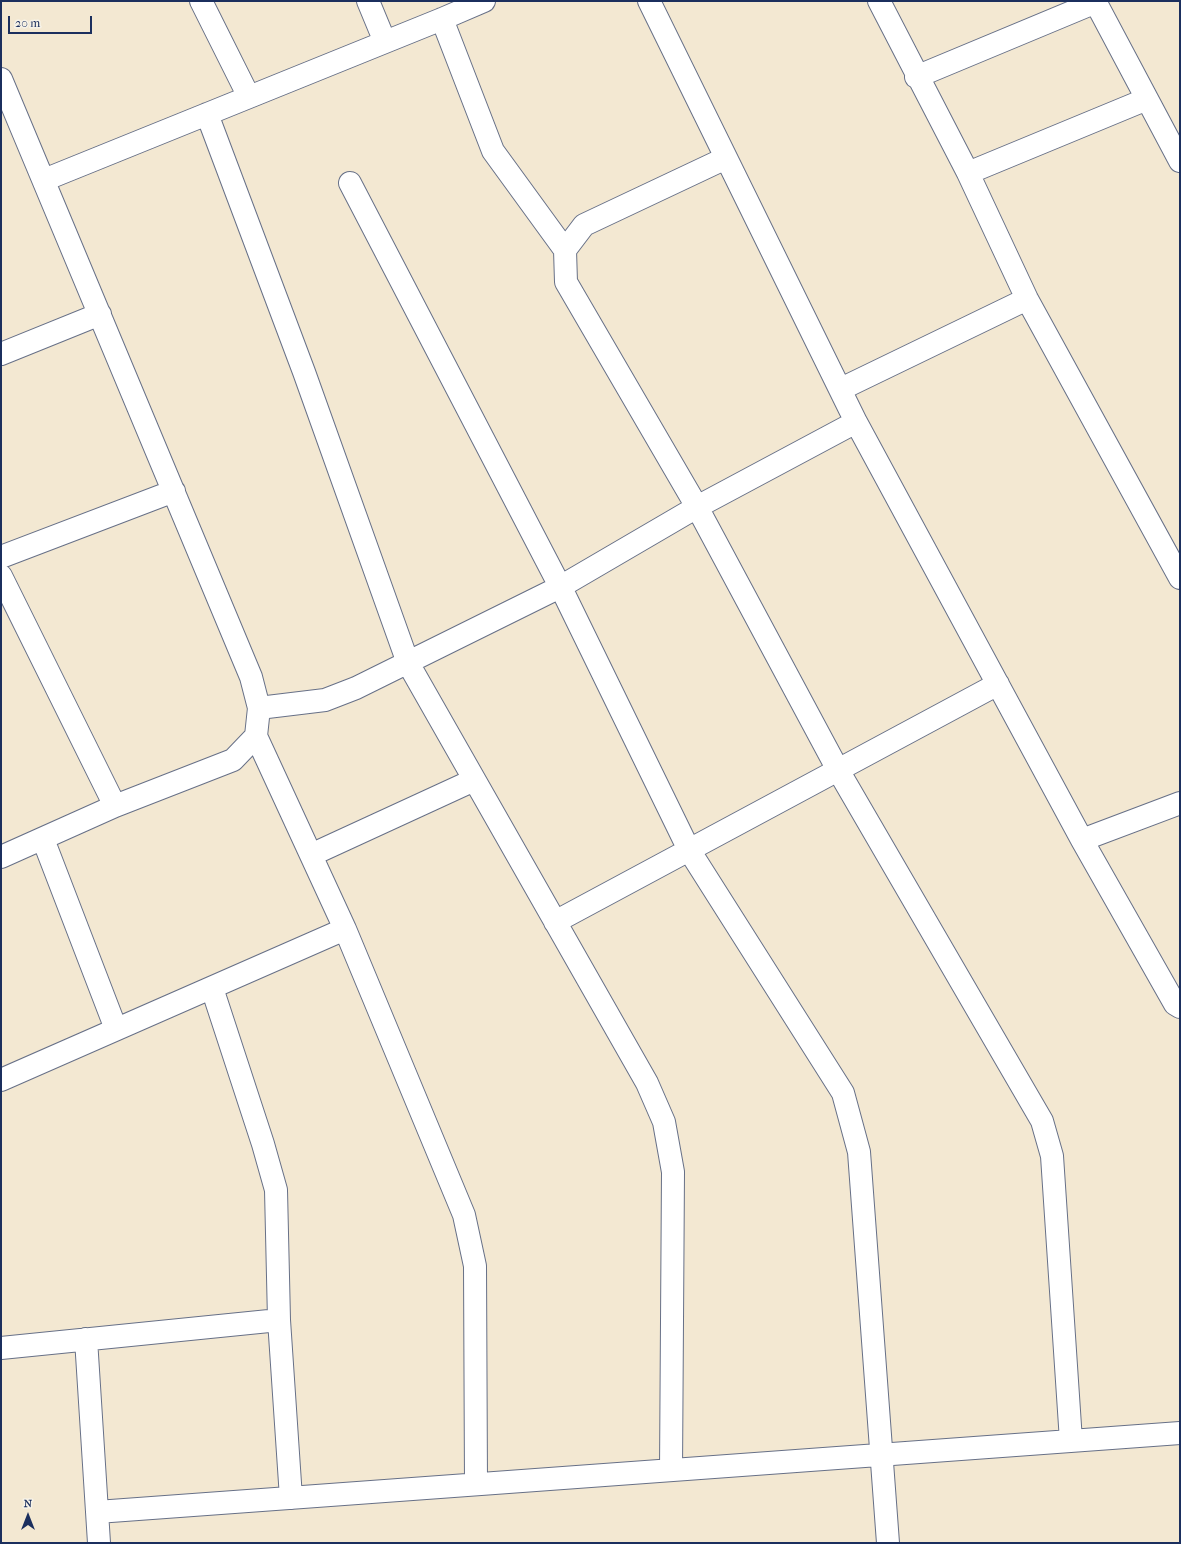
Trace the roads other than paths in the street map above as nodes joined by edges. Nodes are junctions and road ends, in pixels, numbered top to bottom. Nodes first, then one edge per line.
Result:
1 (201, 1) edge
2 (368, 1) edge
3 (484, 1) edge
4 (649, 1) edge
5 (879, 1) edge
6 (1096, 2) edge
7 (442, 19) junction
8 (385, 42) junction
9 (916, 77) junction
10 (1, 79) edge
11 (249, 97) junction
12 (1147, 99) junction
13 (207, 114) junction
14 (726, 158) junction
15 (1180, 161) edge
16 (968, 173) junction
17 (44, 180) junction
18 (350, 183) dead end
19 (565, 250) junction
20 (1027, 299) junction
21 (100, 314) junction
22 (1, 354) edge
23 (841, 389) junction
24 (856, 422) junction
25 (174, 491) junction
26 (698, 507) junction
27 (1, 557) edge
28 (1, 576) edge
29 (1180, 578) edge
30 (560, 587) junction
31 (408, 663) junction
32 (998, 684) junction
33 (259, 708) junction
34 (256, 736) junction
35 (838, 770) junction
36 (474, 780) junction
37 (1180, 803) edge
38 (115, 806) junction
39 (43, 839) junction
40 (1082, 840) junction
41 (689, 850) junction
42 (311, 855) junction
43 (1, 857) edge
44 (555, 922) junction
45 (345, 929) junction
46 (212, 988) junction
47 (1180, 1007) edge
48 (116, 1029) junction
49 (1, 1080) edge
50 (279, 1320) junction
51 (86, 1339) junction
52 (1, 1348) edge
53 (1180, 1433) edge
54 (1071, 1441) junction
55 (881, 1455) junction
56 (671, 1470) junction
57 (476, 1484) junction
58 (291, 1498) junction
59 (97, 1512) junction
60 (99, 1543) edge
61 (888, 1543) edge

1 - 11 street
2 - 8 street
3 - 7 street
4 - 14 street
5 - 9 street
6 - 9 street
6 - 12 street
7 - 8 street
7 - 19 street
8 - 11 street
9 - 16 street
10 - 17 street
11 - 13 street
12 - 15 street
12 - 16 street
13 - 17 street
13 - 31 street
14 - 19 street
14 - 23 street
16 - 20 street
17 - 21 street
18 - 30 street
19 - 26 street
20 - 23 street
20 - 29 street
21 - 22 street
21 - 25 street
23 - 24 street
24 - 26 street
24 - 32 street
25 - 27 street
25 - 33 street
26 - 30 street
26 - 35 street
28 - 38 street
30 - 31 street
30 - 41 street
31 - 33 street
31 - 36 street
32 - 35 street
32 - 40 street
33 - 34 street
34 - 38 street
34 - 42 street
35 - 41 street
35 - 54 street
36 - 42 street
36 - 44 street
37 - 40 street
38 - 39 street
39 - 43 street
39 - 48 street
40 - 47 street
41 - 44 street
41 - 55 street
42 - 45 street
44 - 56 street
45 - 46 street
45 - 57 street
46 - 48 street
46 - 50 street
48 - 49 street
50 - 51 street
50 - 58 street
51 - 52 street
51 - 59 street
53 - 54 street
54 - 55 street
55 - 56 street
55 - 61 street
56 - 57 street
57 - 58 street
58 - 59 street
59 - 60 street

